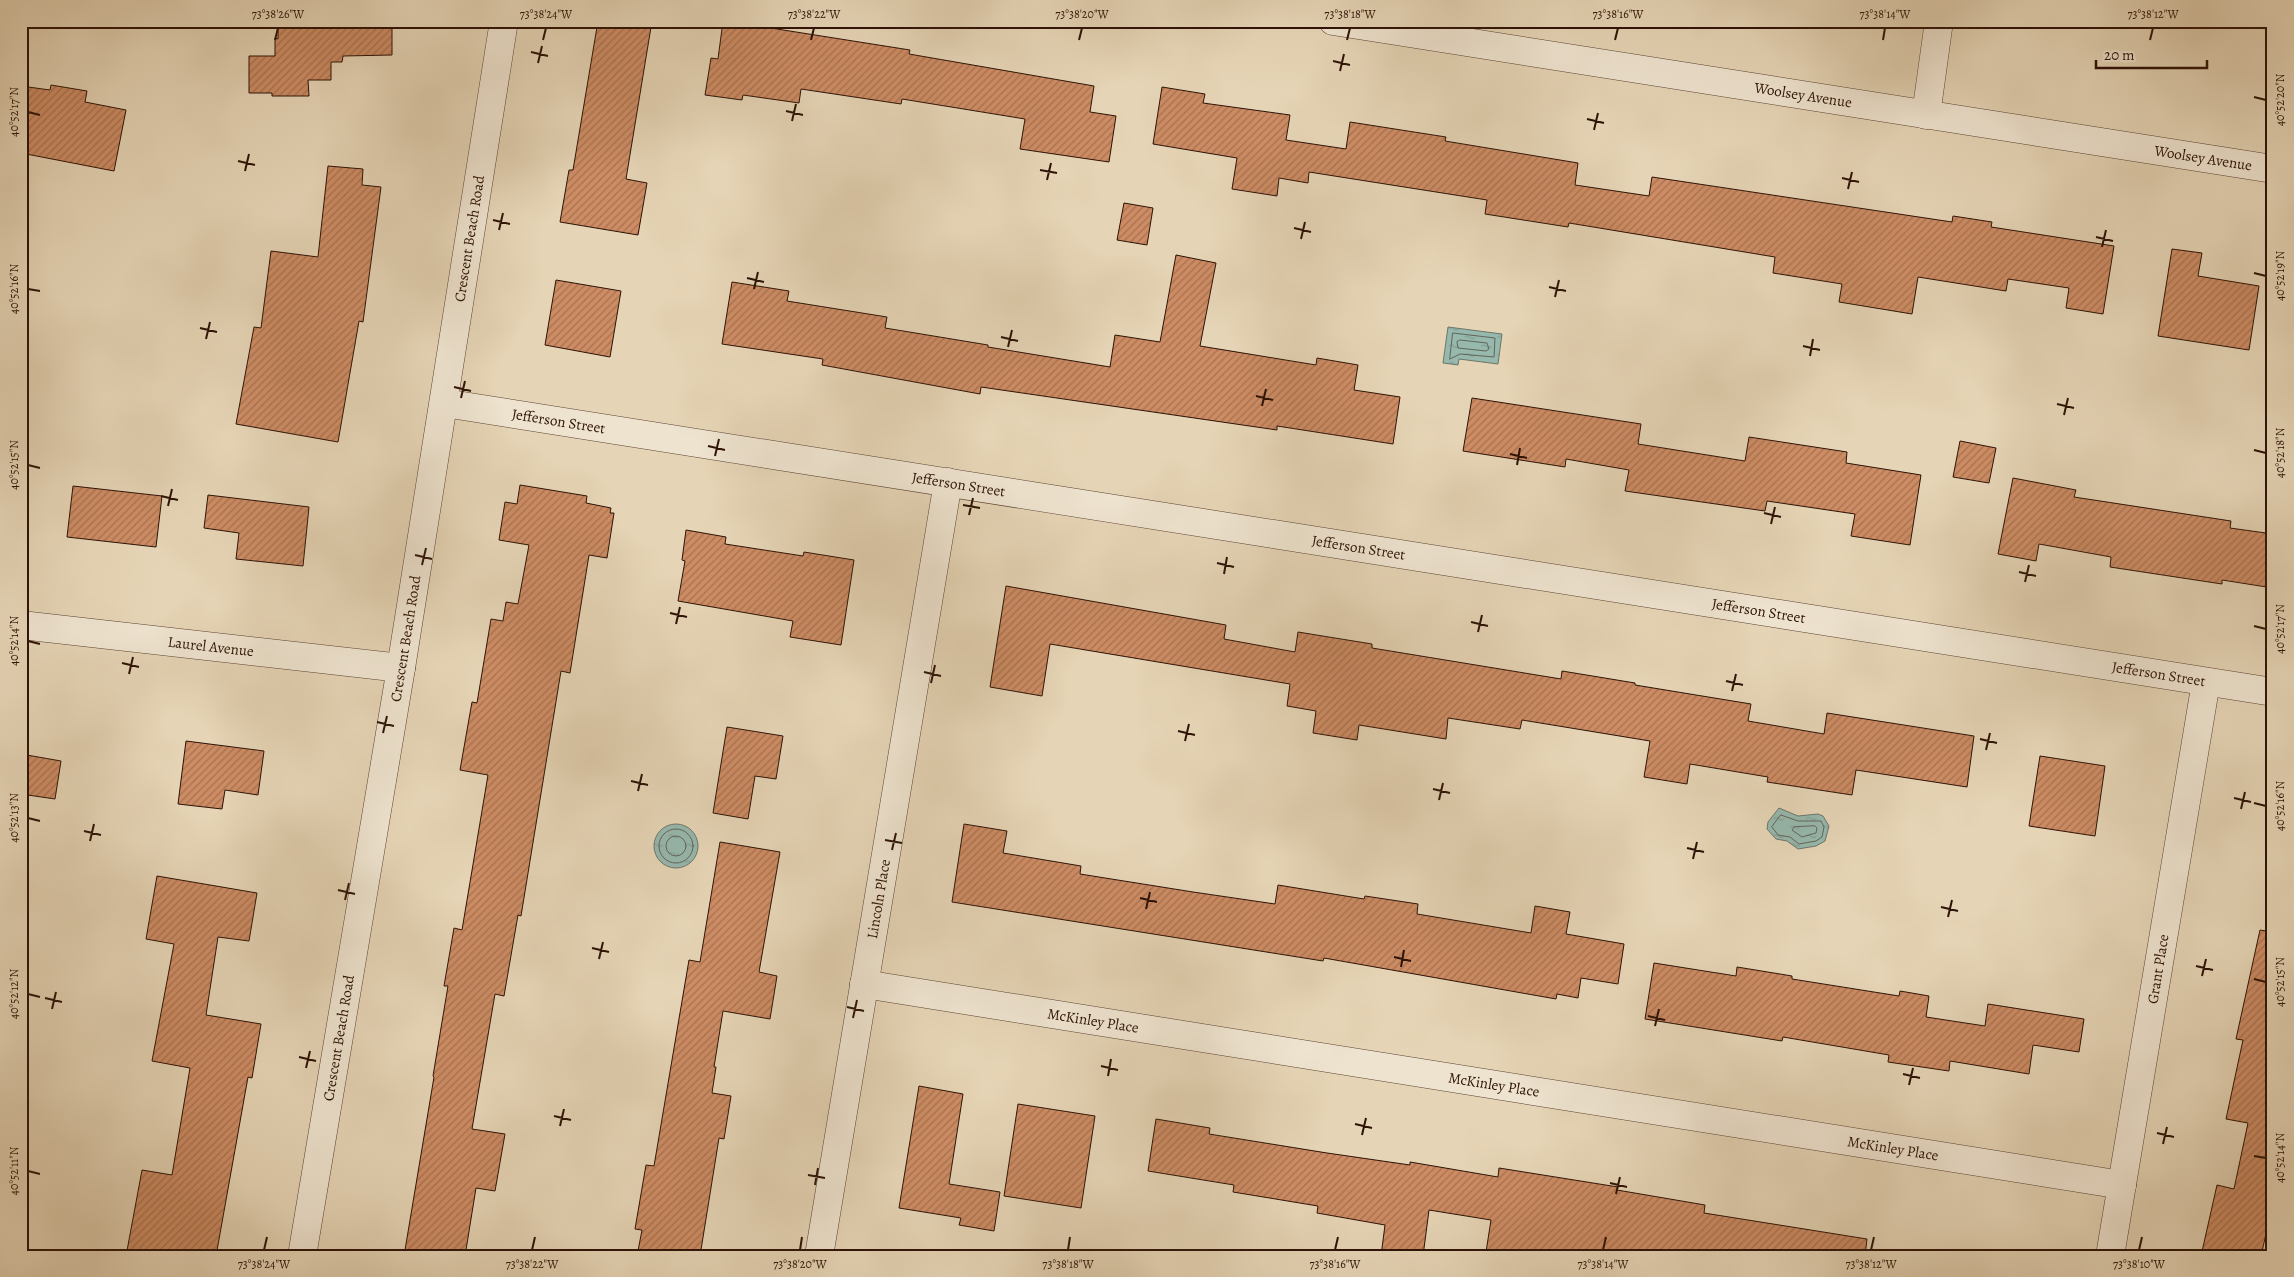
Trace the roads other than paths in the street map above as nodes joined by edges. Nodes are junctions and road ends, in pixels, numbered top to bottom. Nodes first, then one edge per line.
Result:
1 (504, 21) edge
2 (1333, 21) edge
3 (1938, 21) edge
4 (1926, 115) junction
5 (2273, 169) edge
6 (444, 403) junction
7 (948, 482) junction
8 (21, 625) edge
9 (401, 668) junction
10 (2206, 682) junction
11 (2273, 692) edge
12 (864, 984) junction
13 (2122, 1184) junction
14 (302, 1256) edge
15 (818, 1256) edge
16 (2110, 1256) edge

1 - 6 street, Crescent Beach Road
2 - 4 street, Woolsey Avenue
3 - 4 street
4 - 5 street, Woolsey Avenue
6 - 7 street, Jefferson Street
6 - 9 street, Crescent Beach Road
7 - 10 street, Jefferson Street
7 - 12 street, Lincoln Place
8 - 9 street, Laurel Avenue
9 - 14 street, Crescent Beach Road
10 - 11 street, Jefferson Street
10 - 13 street, Grant Place
12 - 13 street, McKinley Place
12 - 15 street, Lincoln Place
13 - 16 street, Grant Place

